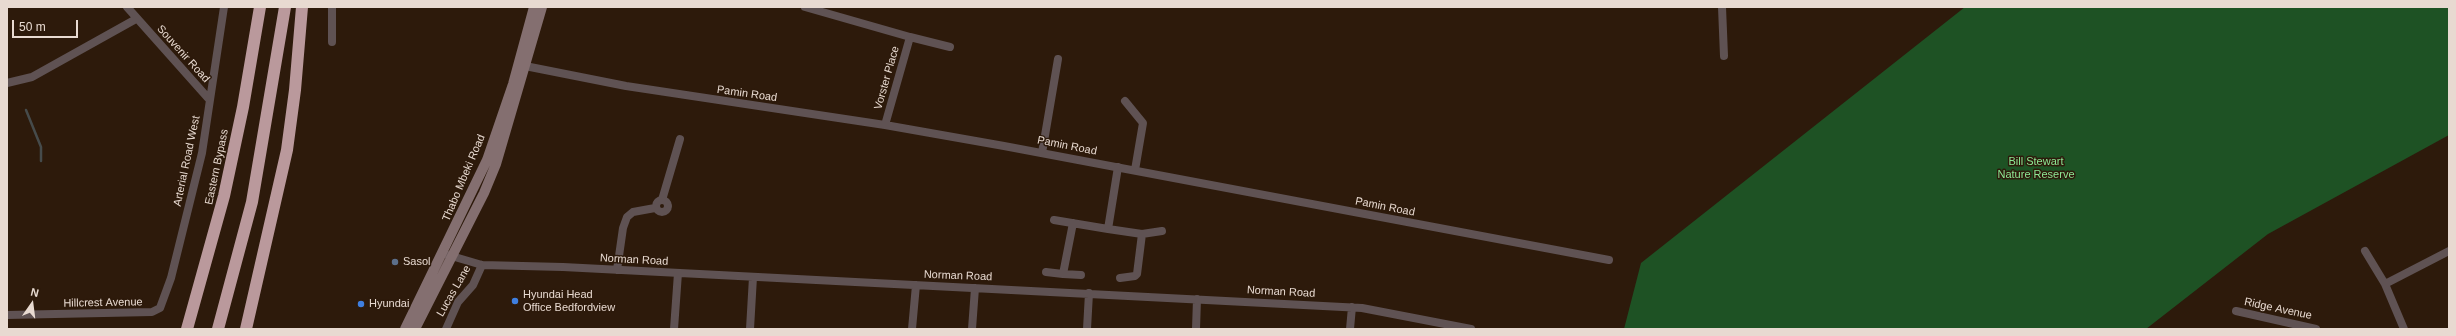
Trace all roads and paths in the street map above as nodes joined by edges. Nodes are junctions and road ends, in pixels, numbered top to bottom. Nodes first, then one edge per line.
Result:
1 (127, 7) edge
2 (224, 7) edge
3 (260, 7) edge
4 (285, 7) edge
5 (302, 7) edge
6 (332, 7) edge
7 (534, 7) edge
8 (542, 7) edge
9 (804, 7) edge
10 (1722, 7) edge
11 (136, 19) junction
12 (910, 37) junction
13 (332, 42) dead end
14 (950, 47) dead end
15 (1724, 56) dead end
16 (1058, 59) dead end
17 (522, 66) junction
18 (7, 83) edge
19 (516, 85) junction
20 (208, 98) junction
21 (1125, 101) dead end
22 (885, 125) junction
23 (680, 139) dead end
24 (1042, 153) junction
25 (1118, 167) junction
26 (1135, 170) junction
27 (1054, 220) dead end
28 (1072, 223) junction
29 (1108, 229) junction
30 (1162, 232) dead end
31 (1142, 234) junction
32 (2365, 251) dead end
33 (2449, 251) edge
34 (448, 255) junction
35 (1609, 260) dead end
36 (482, 265) junction
37 (617, 270) junction
38 (1046, 272) dead end
39 (678, 273) junction
40 (1063, 274) junction
41 (1081, 275) dead end
42 (753, 277) junction
43 (1120, 278) dead end
44 (2385, 284) junction
45 (916, 285) junction
46 (974, 288) junction
47 (1089, 293) junction
48 (1197, 299) junction
49 (1352, 307) junction
50 (2236, 311) dead end
51 (152, 312) joint
52 (7, 315) edge
53 (187, 329) edge
54 (218, 329) edge
55 (246, 329) edge
56 (405, 329) edge
57 (415, 329) edge
58 (446, 329) edge
59 (674, 329) edge
60 (750, 329) edge
61 (912, 329) edge
62 (972, 329) edge
63 (1087, 329) edge
64 (1196, 329) edge
65 (1350, 329) edge
66 (1471, 329) edge
67 (2316, 329) edge
68 (2404, 329) edge

1 - 11 street, Souvenir Road
2 - 20 street, Arterial Road West
3 - 53 highway, Eastern Bypass
4 - 54 highway
5 - 55 highway
6 - 13 street
7 - 17 main road, Thabo Mbeki Road
8 - 17 main road, Thabo Mbeki Road
9 - 12 street, Vorster Place
10 - 15 street
11 - 18 street
11 - 20 street, Souvenir Road
12 - 14 street, Vorster Place
12 - 22 street, Vorster Place
16 - 24 street
17 - 19 main road, Thabo Mbeki Road
17 - 22 street, Pamin Road
19 - 34 main road, Thabo Mbeki Road
19 - 34 main road, Thabo Mbeki Road
20 - 51 street, Arterial Road West
21 - 26 street
22 - 24 street, Pamin Road
23 - 37 street
24 - 25 street, Pamin Road
25 - 26 street, Pamin Road
25 - 29 street
26 - 35 street, Pamin Road
27 - 28 street
28 - 29 street
28 - 40 street
29 - 31 street
30 - 31 street
31 - 43 street
32 - 44 street
33 - 44 street
34 - 36 street, Norman Road
34 - 56 main road, Thabo Mbeki Road
34 - 57 main road, Thabo Mbeki Road
36 - 37 street, Norman Road
36 - 58 street, Lucas Lane
37 - 39 street, Norman Road
38 - 40 street
39 - 42 street, Norman Road
39 - 59 street
40 - 41 street
42 - 45 street, Norman Road
42 - 60 street
44 - 68 street
45 - 46 street, Norman Road
45 - 61 street
46 - 47 street, Norman Road
46 - 62 street
47 - 48 street, Norman Road
47 - 63 street
48 - 49 street, Norman Road
48 - 64 street
49 - 65 street
49 - 66 street, Norman Road
50 - 67 street, Ridge Avenue
51 - 52 street, Hillcrest Avenue

